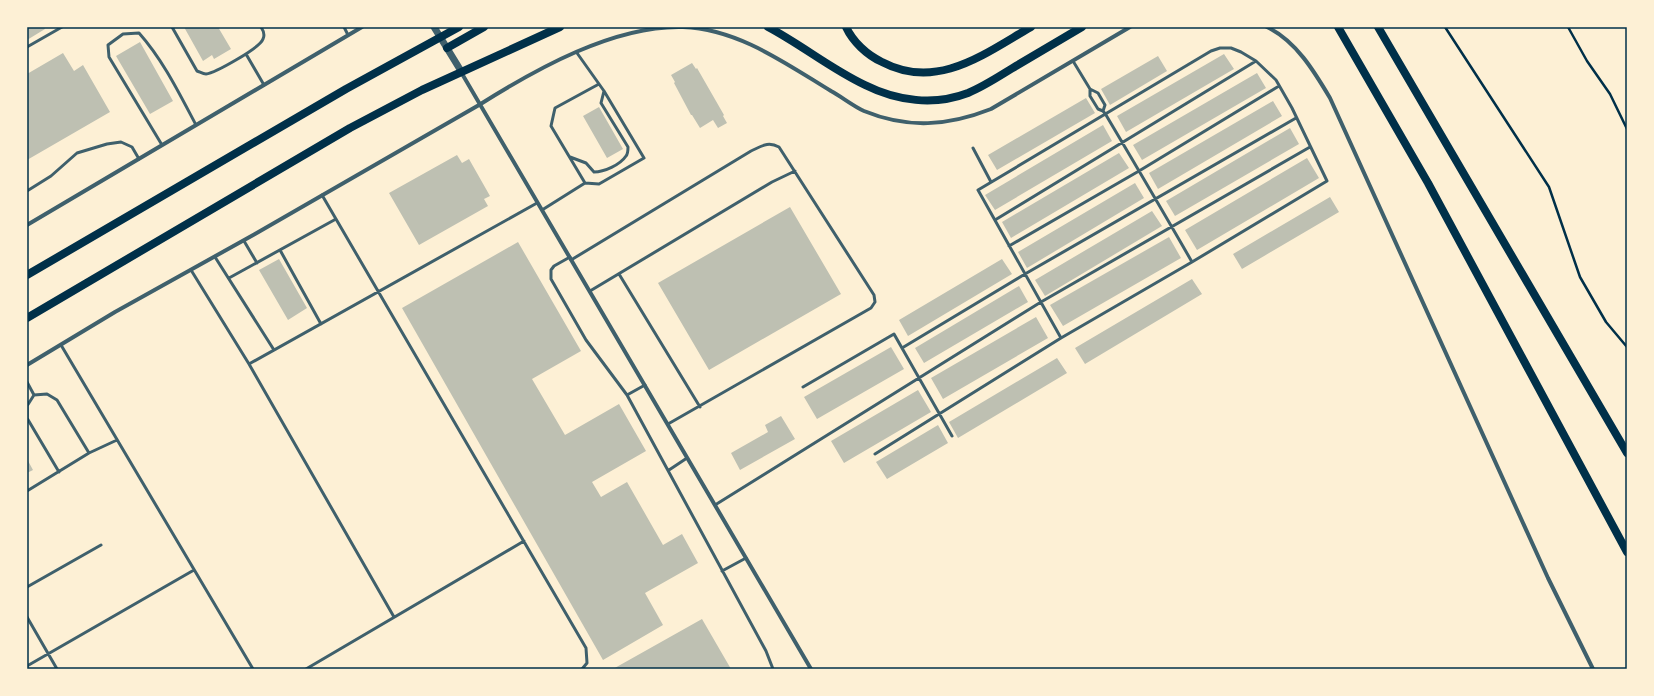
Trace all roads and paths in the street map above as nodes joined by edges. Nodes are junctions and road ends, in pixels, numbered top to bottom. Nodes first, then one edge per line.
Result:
1 (62, 27) edge
2 (172, 27) edge
3 (261, 27) edge
4 (344, 27) edge
5 (362, 27) edge
6 (434, 27) edge
7 (459, 27) edge
8 (484, 27) edge
9 (560, 27) edge
10 (768, 27) edge
11 (846, 27) edge
12 (1031, 27) edge
13 (1082, 27) edge
14 (1130, 27) edge
15 (1266, 27) edge
16 (1378, 27) edge
17 (1445, 27) edge
18 (1568, 27) edge
19 (1339, 29) edge
20 (348, 35) junction
21 (441, 37) junction
22 (27, 47) edge
23 (447, 48) junction
24 (577, 53) junction
25 (246, 54) junction
26 (1073, 61) junction
27 (1256, 61) junction
28 (461, 72) junction
29 (599, 84) junction
30 (264, 85) junction
31 (1279, 86) junction
32 (1090, 89) junction
33 (604, 91) junction
34 (479, 105) junction
35 (1104, 111) junction
36 (1106, 115) junction
37 (1296, 118) junction
38 (196, 125) junction
39 (1627, 129) edge
40 (1122, 142) junction
41 (162, 145) junction
42 (1310, 147) junction
43 (973, 148) dead end
44 (570, 158) junction
45 (139, 159) junction
46 (795, 171) junction
47 (1139, 171) junction
48 (991, 182) junction
49 (585, 183) junction
50 (27, 191) edge
51 (322, 195) junction
52 (1155, 200) junction
53 (538, 203) junction
54 (542, 210) junction
55 (336, 219) junction
56 (995, 220) junction
57 (27, 225) edge
58 (1172, 227) junction
59 (244, 241) junction
60 (1009, 246) junction
61 (280, 250) junction
62 (215, 257) junction
63 (570, 259) junction
64 (1192, 262) junction
65 (257, 263) junction
66 (191, 270) junction
67 (619, 274) junction
68 (1025, 274) junction
69 (27, 275) edge
70 (229, 278) junction
71 (590, 291) junction
72 (378, 292) junction
73 (1041, 302) junction
74 (27, 318) edge
75 (321, 324) junction
76 (1061, 338) junction
77 (61, 344) junction
78 (1627, 347) edge
79 (902, 348) junction
80 (274, 350) junction
81 (249, 364) junction
82 (27, 365) edge
83 (919, 378) junction
84 (27, 382) edge
85 (645, 385) junction
86 (803, 387) dead end
87 (34, 395) junction
88 (627, 395) junction
89 (700, 407) junction
90 (940, 414) junction
91 (668, 424) junction
92 (952, 436) dead end
93 (117, 440) junction
94 (1627, 453) edge
95 (89, 454) junction
96 (875, 454) dead end
97 (688, 458) junction
98 (669, 470) junction
99 (59, 472) junction
100 (27, 491) edge
101 (714, 505) junction
102 (524, 541) junction
103 (101, 545) dead end
104 (1627, 552) edge
105 (746, 558) junction
106 (194, 570) junction
107 (722, 571) junction
108 (27, 587) edge
109 (27, 617) edge
110 (394, 617) junction
111 (48, 654) junction
112 (27, 666) edge
113 (57, 669) edge
114 (253, 669) edge
115 (306, 669) edge
116 (582, 669) edge
117 (773, 669) edge
118 (811, 669) edge
119 (1593, 669) edge

1 - 22 lane
2 - 25 lane
3 - 25 lane
4 - 20 lane
5 - 20 street
6 - 21 street
7 - 21 main road
8 - 23 main road
9 - 28 main road
10 - 13 main road
11 - 12 main road
14 - 26 street
15 - 119 street
16 - 94 main road
17 - 78 path
18 - 39 path
19 - 104 main road
20 - 30 street
21 - 23 street
21 - 69 main road
23 - 28 street
24 - 26 street
24 - 29 lane
24 - 34 street
25 - 30 lane
26 - 32 lane
27 - 31 lane
27 - 36 lane
27 - 40 lane
28 - 34 street
28 - 74 main road
29 - 33 lane
29 - 44 lane
30 - 38 street
31 - 37 lane
31 - 47 lane
32 - 35 lane
32 - 35 lane
33 - 44 lane
33 - 49 lane
34 - 51 street
34 - 53 street
35 - 36 lane
36 - 40 lane
36 - 48 lane
37 - 42 lane
37 - 52 lane
38 - 41 street
38 - 41 lane
40 - 47 lane
40 - 56 lane
41 - 45 street
42 - 58 lane
42 - 64 lane
43 - 48 lane
44 - 49 lane
45 - 50 lane
45 - 57 street
46 - 63 lane
46 - 67 lane
46 - 89 lane
47 - 52 lane
47 - 60 lane
48 - 56 lane
49 - 54 lane
51 - 55 lane
51 - 59 street
52 - 58 lane
52 - 68 lane
53 - 54 street
53 - 72 lane
54 - 63 street
55 - 61 lane
55 - 72 lane
56 - 60 lane
58 - 64 lane
58 - 73 lane
59 - 62 street
59 - 65 lane
60 - 68 lane
61 - 65 lane
61 - 75 lane
62 - 66 street
62 - 70 lane
63 - 71 street
63 - 88 lane
64 - 76 lane
65 - 70 lane
66 - 77 street
66 - 81 lane
67 - 71 lane
67 - 89 lane
68 - 73 lane
68 - 79 lane
70 - 80 lane
71 - 85 street
72 - 75 lane
72 - 102 lane
73 - 76 lane
73 - 83 lane
75 - 80 lane
76 - 90 lane
77 - 82 street
77 - 93 lane
79 - 83 lane
79 - 86 lane
80 - 81 lane
81 - 110 lane
83 - 90 lane
83 - 101 lane
84 - 87 lane
85 - 88 lane
85 - 91 street
87 - 95 lane
87 - 99 lane
88 - 98 lane
89 - 91 lane
90 - 92 lane
90 - 96 lane
91 - 97 street
93 - 95 lane
93 - 106 lane
95 - 99 lane
97 - 98 lane
97 - 101 street
98 - 107 lane
99 - 100 lane
101 - 105 street
102 - 110 lane
102 - 116 lane
103 - 108 lane
105 - 107 lane
105 - 118 street
106 - 111 lane
106 - 114 lane
107 - 117 lane
109 - 111 lane
110 - 115 lane
111 - 112 lane
111 - 113 lane

